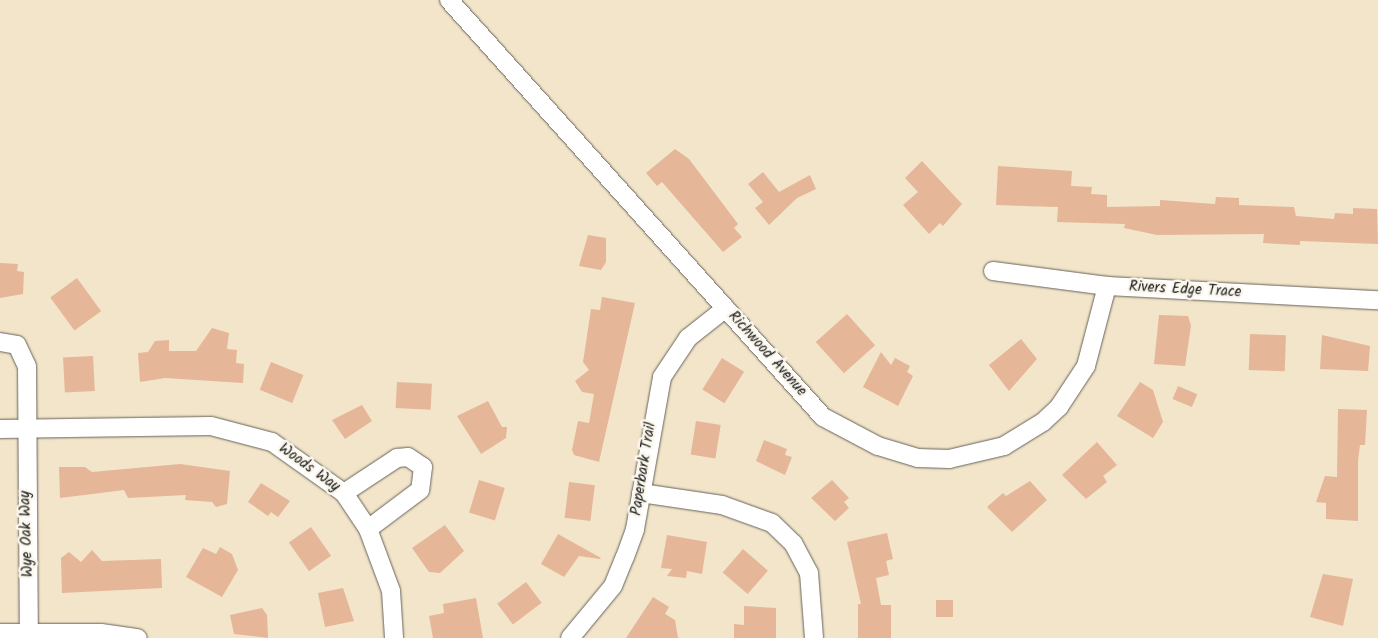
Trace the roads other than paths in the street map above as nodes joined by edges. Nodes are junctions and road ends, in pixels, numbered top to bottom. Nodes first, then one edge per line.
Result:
1 (449, 0) edge
2 (992, 271) dead end
3 (1107, 286) junction
4 (1378, 300) edge
5 (726, 308) junction
6 (0, 342) edge
7 (0, 429) edge
8 (26, 429) junction
9 (344, 493) junction
10 (641, 493) junction
11 (368, 529) junction
12 (0, 633) edge
13 (29, 635) edge
14 (138, 638) edge
15 (394, 638) edge
16 (570, 638) edge
17 (814, 638) edge

1 - 5 street, Richwood Avenue
2 - 3 street, Rivers Edge Trace
3 - 4 street, Rivers Edge Trace
3 - 5 street, Richwood Avenue
5 - 10 street, Paperbark Trail
6 - 8 street, Wye Oak Way
7 - 8 street, Woods Way
8 - 9 street, Woods Way
8 - 13 street, Wye Oak Way
9 - 11 street, Woods Way
9 - 11 street
10 - 16 street, Paperbark Trail
10 - 17 street
11 - 15 street, Woods Way
12 - 13 street
13 - 14 street

